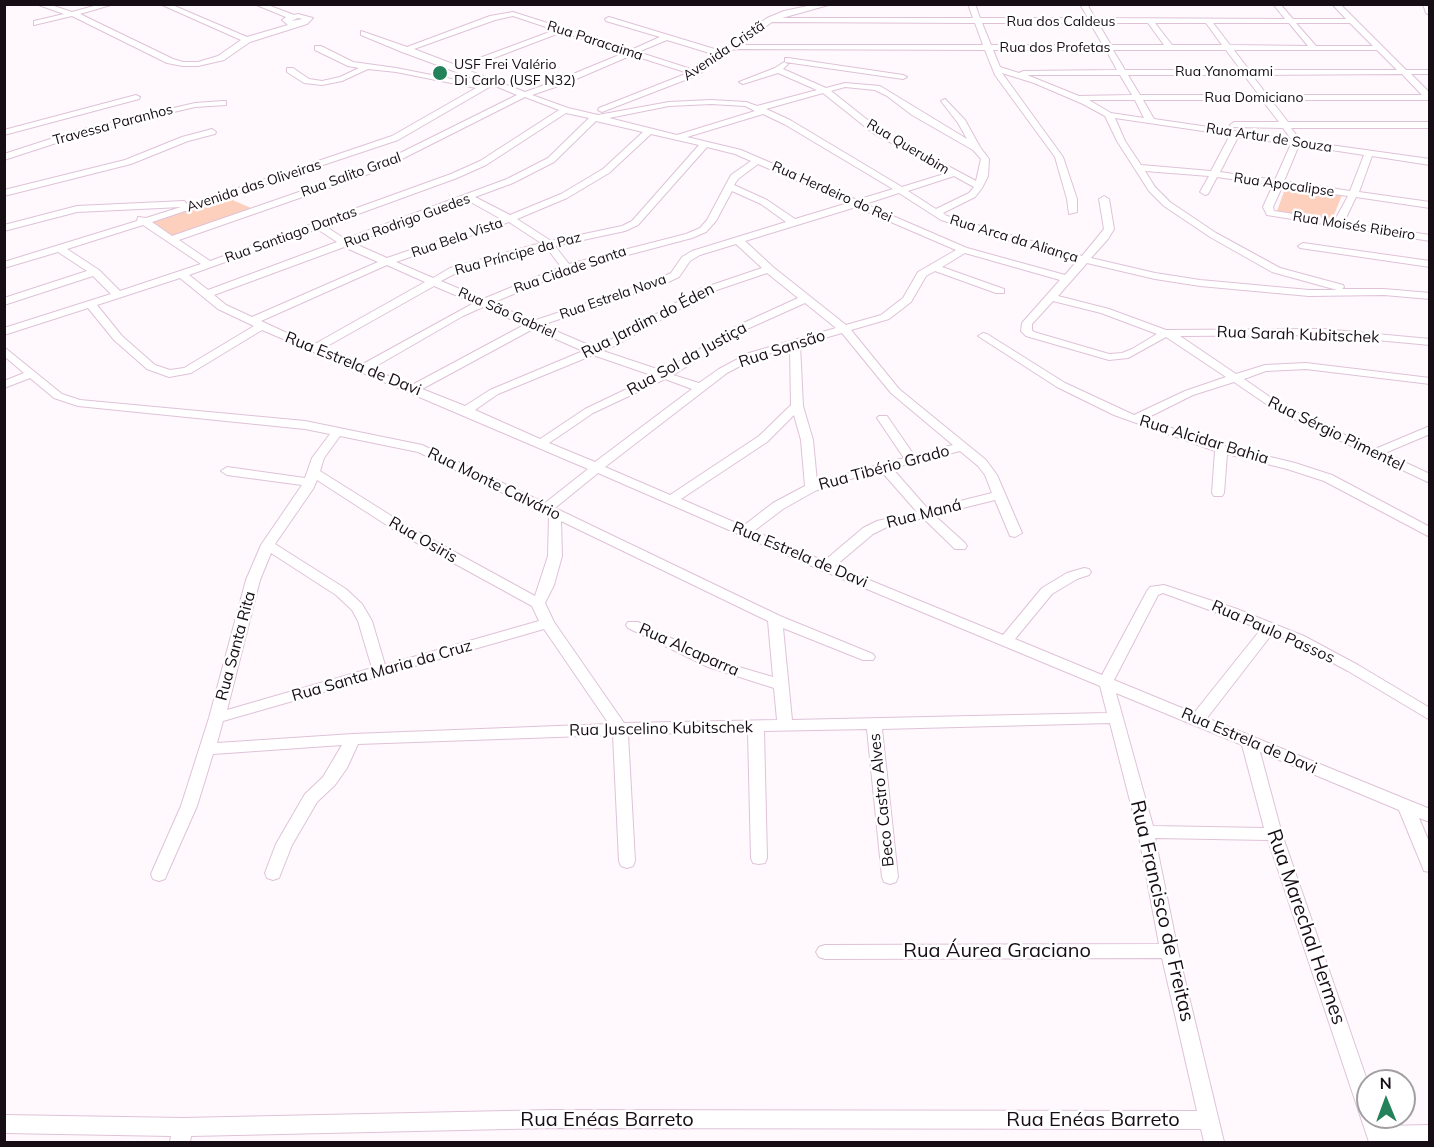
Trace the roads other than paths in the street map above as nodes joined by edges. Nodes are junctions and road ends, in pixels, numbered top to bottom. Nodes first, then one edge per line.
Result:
1 (39, 4) edge
2 (53, 4) edge
3 (111, 4) edge
4 (163, 4) edge
5 (257, 4) edge
6 (829, 4) edge
7 (971, 4) edge
8 (1083, 4) edge
9 (1276, 4) edge
10 (1335, 4) edge
11 (1426, 4) edge
12 (82, 12) junction
13 (1430, 13) edge
14 (71, 14) junction
15 (609, 19) dead end
16 (290, 20) junction
17 (770, 20) junction
18 (1353, 21) junction
19 (977, 22) junction
20 (1092, 22) junction
21 (1151, 22) junction
22 (1209, 22) junction
23 (1290, 22) junction
24 (37, 23) dead end
25 (562, 30) junction
26 (364, 33) dead end
27 (667, 37) junction
28 (244, 39) junction
29 (730, 47) junction
30 (318, 48) dead end
31 (794, 48) junction
32 (987, 48) junction
33 (1109, 48) junction
34 (1170, 48) junction
35 (1228, 48) junction
36 (1314, 48) junction
37 (1379, 48) junction
38 (405, 50) junction
39 (630, 53) junction
40 (721, 54) junction
41 (327, 56) junction
42 (309, 57) dead end
43 (788, 60) junction
44 (367, 67) junction
45 (457, 69) junction
46 (997, 69) junction
47 (290, 70) dead end
48 (778, 70) junction
49 (1122, 72) junction
50 (1246, 72) junction
51 (1403, 72) junction
52 (1430, 72) edge
53 (695, 73) junction
54 (1018, 74) junction
55 (903, 77) dead end
56 (493, 82) junction
57 (743, 82) dead end
58 (482, 87) junction
59 (824, 90) junction
60 (523, 95) junction
61 (136, 97) dead end
62 (1078, 98) junction
63 (1137, 98) junction
64 (1429, 98) edge
65 (1265, 99) junction
66 (945, 102) dead end
67 (223, 103) dead end
68 (762, 109) junction
69 (565, 110) junction
70 (1108, 115) junction
71 (590, 118) junction
72 (1150, 120) junction
73 (1190, 125) junction
74 (1430, 125) edge
75 (1285, 126) junction
76 (212, 132) dead end
77 (648, 132) junction
78 (4, 133) edge
79 (1236, 133) junction
80 (676, 138) junction
81 (1297, 141) junction
82 (705, 144) junction
83 (976, 148) junction
84 (1369, 153) junction
85 (4, 157) edge
86 (758, 160) junction
87 (1430, 162) edge
88 (1138, 168) junction
89 (952, 174) junction
90 (1214, 174) junction
91 (1278, 184) junction
92 (729, 186) junction
93 (979, 186) junction
94 (900, 190) junction
95 (1205, 192) dead end
96 (4, 193) edge
97 (1353, 195) junction
98 (471, 198) junction
99 (1104, 199) dead end
100 (210, 201) junction
101 (856, 204) junction
102 (1430, 205) edge
103 (126, 206) junction
104 (1072, 212) dead end
105 (935, 213) junction
106 (513, 218) junction
107 (145, 222) junction
108 (794, 223) junction
109 (1338, 224) junction
110 (318, 225) junction
111 (4, 228) edge
112 (1430, 238) edge
113 (172, 239) junction
114 (738, 240) junction
115 (346, 244) junction
116 (549, 244) junction
117 (1303, 246) dead end
118 (59, 248) junction
119 (964, 250) junction
120 (1084, 261) junction
121 (386, 262) junction
122 (208, 264) junction
123 (1430, 264) edge
124 (4, 266) edge
125 (933, 267) junction
126 (567, 268) junction
127 (769, 269) junction
128 (95, 272) junction
129 (182, 274) junction
130 (1067, 279) junction
131 (433, 280) junction
132 (1000, 291) dead end
133 (1362, 292) junction
134 (118, 295) junction
135 (205, 295) junction
136 (1430, 296) edge
137 (1051, 297) junction
138 (806, 298) junction
139 (4, 302) edge
140 (482, 303) junction
141 (90, 304) junction
142 (257, 324) junction
143 (534, 324) junction
144 (844, 329) junction
145 (4, 332) edge
146 (1166, 333) junction
147 (983, 336) dead end
148 (1430, 342) edge
149 (795, 344) junction
150 (4, 350) edge
151 (313, 350) junction
152 (593, 351) junction
153 (362, 369) junction
154 (30, 374) junction
155 (663, 376) junction
156 (1233, 378) junction
157 (1430, 381) edge
158 (4, 385) edge
159 (701, 388) junction
160 (414, 389) junction
161 (796, 406) junction
162 (466, 411) junction
163 (883, 418) dead end
164 (1135, 419) junction
165 (1430, 429) edge
166 (338, 431) junction
167 (541, 443) junction
168 (964, 446) junction
169 (1221, 448) junction
170 (1375, 453) junction
171 (911, 459) junction
172 (597, 467) junction
173 (885, 467) junction
174 (227, 471) dead end
175 (311, 477) junction
176 (1430, 479) edge
177 (811, 488) junction
178 (1218, 493) dead end
179 (1000, 495) junction
180 (671, 500) junction
181 (551, 510) junction
182 (926, 514) junction
183 (744, 532) junction
184 (1015, 533) dead end
185 (1430, 533) edge
186 (268, 545) junction
187 (960, 546) dead end
188 (826, 567) junction
189 (1084, 572) dead end
190 (538, 603) junction
191 (774, 619) junction
192 (547, 623) junction
193 (633, 625) dead end
194 (1270, 627) junction
195 (1006, 641) junction
196 (868, 657) dead end
197 (380, 672) junction
198 (1106, 681) junction
199 (780, 684) junction
200 (1430, 715) edge
201 (217, 718) junction
202 (1115, 718) junction
203 (1198, 719) junction
204 (874, 723) junction
205 (785, 725) junction
206 (756, 726) junction
207 (620, 729) junction
208 (353, 739) junction
209 (1249, 741) junction
210 (207, 749) junction
211 (1406, 807) junction
212 (1430, 816) edge
213 (1146, 832) junction
214 (1274, 834) junction
215 (759, 858) dead end
216 (627, 861) dead end
217 (1430, 866) edge
218 (273, 873) dead end
219 (159, 874) dead end
220 (890, 877) dead end
221 (1169, 951) junction
222 (825, 952) dead end
223 (1356, 1076) edge
224 (1210, 1120) junction
225 (4, 1124) edge
226 (1375, 1131) edge
227 (1430, 1134) edge
228 (182, 1135) edge
229 (1214, 1143) edge

1 - 14 street
2 - 12 street
3 - 12 street
4 - 28 street
5 - 16 street
6 - 17 street, Avenida Cristã
7 - 19 street
8 - 20 street
9 - 23 street
10 - 18 street
11 - 13 street
12 - 14 street
12 - 28 street
14 - 24 street
14 - 28 street
15 - 27 street
16 - 28 street
16 - 28 street
17 - 19 street, Rua dos Caldeus
17 - 29 street, Avenida Cristã
18 - 23 street, Rua dos Caldeus
18 - 37 street
19 - 20 street, Rua dos Caldeus
19 - 32 street
20 - 21 street, Rua dos Caldeus
20 - 33 street
21 - 22 street, Rua dos Caldeus
21 - 34 street
22 - 23 street, Rua dos Caldeus
22 - 35 street
23 - 36 street
25 - 38 street, Rua Paracaima
25 - 39 street, Rua Paracaima
25 - 45 street
26 - 38 street, Rua Herdeiro do Rei
27 - 39 street, Rua Salito Graal
27 - 40 street
29 - 31 street, Rua dos Profetas
29 - 40 street, Avenida Cristã
30 - 41 street
31 - 32 street, Rua dos Profetas
31 - 43 street
32 - 33 street, Rua dos Profetas
32 - 46 street
33 - 34 street, Rua dos Profetas
33 - 49 street
34 - 35 street, Rua dos Profetas
35 - 36 street, Rua dos Profetas
35 - 50 street
36 - 37 street, Rua dos Profetas
37 - 51 street
38 - 45 street, Rua Herdeiro do Rei
39 - 53 street, Rua Paracaima
39 - 60 street, Rua Salito Graal
40 - 53 street, Avenida Cristã
41 - 42 street
41 - 44 street
43 - 48 street
43 - 55 street
44 - 47 street
44 - 58 street
45 - 56 street, Rua Herdeiro do Rei
46 - 54 street
46 - 104 street
48 - 57 street
48 - 59 street, Rua Querubim
49 - 50 street, Rua Yanomami
49 - 54 street, Rua Yanomami
49 - 63 street
50 - 51 street, Rua Yanomami
50 - 65 street
51 - 52 street, Rua Yanomami
51 - 64 street
53 - 71 street, Avenida Cristã
54 - 62 street
56 - 58 street, Avenida das Oliveiras
56 - 60 street, Rua Herdeiro do Rei
58 - 100 street, Avenida das Oliveiras
59 - 68 street
59 - 83 street
59 - 89 street, Rua Querubim
60 - 69 street, Rua Herdeiro do Rei
60 - 113 street, Rua Salito Graal
61 - 78 street
62 - 63 street, Rua Domiciano
62 - 70 street
63 - 65 street, Rua Domiciano
63 - 72 street
64 - 65 street, Rua Domiciano
65 - 75 street
66 - 83 street
67 - 85 street, Travessa Paranhos
68 - 71 street, Rua Arca da Aliança
68 - 80 street
68 - 94 street, Rua Arca da Aliança
69 - 71 street, Rua Herdeiro do Rei
69 - 110 street, Rua Santiago Dantas
70 - 72 street, Rua Artur de Souza
70 - 88 street
71 - 77 street, Rua Herdeiro do Rei
71 - 98 street, Rua Rodrigo Guedes
72 - 73 street, Rua Artur de Souza
73 - 75 street
73 - 79 street, Rua Artur de Souza
74 - 75 street
75 - 81 street
76 - 96 street
77 - 80 street, Rua Herdeiro do Rei
77 - 106 street, Rua Bela Vista
79 - 81 street, Rua Artur de Souza
79 - 90 street
80 - 82 street, Rua Herdeiro do Rei
81 - 84 street, Rua Artur de Souza
81 - 91 street
82 - 86 street, Rua Herdeiro do Rei
82 - 116 street, Rua Príncipe da Paz
83 - 93 street
84 - 87 street, Rua Artur de Souza
84 - 97 street
86 - 92 street, Rua Cidade Santa
86 - 101 street, Rua Herdeiro do Rei
88 - 90 street, Rua Apocalipse
88 - 133 street
89 - 93 street, Rua Querubim
89 - 94 street, Rua Estrela Nova
90 - 91 street, Rua Apocalipse
90 - 95 street
91 - 97 street, Rua Apocalipse
91 - 109 street, Rua Moisés Ribeiro
92 - 108 street
92 - 126 street, Rua Cidade Santa
93 - 105 street
94 - 101 street, Rua Estrela Nova
94 - 105 street, Rua Arca da Aliança
97 - 102 street, Rua Apocalipse
97 - 109 street
98 - 106 street
98 - 115 street, Rua Rodrigo Guedes
99 - 120 street
100 - 103 street
100 - 107 street, Avenida das Oliveiras
101 - 108 street, Rua Estrela Nova
101 - 119 street, Rua Herdeiro do Rei
103 - 107 street
103 - 111 street
105 - 120 street, Rua Arca da Aliança
106 - 116 street
106 - 121 street, Rua Bela Vista
107 - 113 street
107 - 118 street, Avenida das Oliveiras
108 - 114 street, Rua Estrela Nova
109 - 112 street, Rua Moisés Ribeiro
110 - 115 street, Rua São Gabriel
110 - 122 street, Rua Santiago Dantas
113 - 122 street
114 - 127 street
114 - 143 street, Rua Estrela Nova
115 - 121 street, Rua São Gabriel
115 - 135 street, Rua Rodrigo Guedes
116 - 126 street
116 - 131 street, Rua Príncipe da Paz
117 - 123 street
118 - 124 street, Avenida das Oliveiras
118 - 128 street
119 - 125 street, Rua Sansão
119 - 130 street, Rua Herdeiro do Rei
120 - 130 street
120 - 133 street, Rua Arca da Aliança
121 - 131 street, Rua São Gabriel
121 - 142 street, Rua Bela Vista
122 - 129 street, Rua Santiago Dantas
125 - 132 street
125 - 144 street, Rua Sansão
126 - 140 street, Rua Cidade Santa
127 - 138 street
127 - 152 street, Rua Jardim do Éden
128 - 134 street
128 - 139 street
129 - 134 street, Rua Santiago Dantas
129 - 135 street, Rua Estrela de Davi
130 - 137 street
131 - 140 street, Rua São Gabriel
131 - 151 street, Rua Príncipe da Paz
133 - 136 street, Rua Arca da Aliança
134 - 141 street, Rua Santiago Dantas
135 - 142 street, Rua Estrela de Davi
137 - 146 street, Rua Sérgio Pimentel
137 - 146 street
138 - 144 street
138 - 155 street, Rua Sol da Justiça
140 - 143 street, Rua São Gabriel
140 - 153 street, Rua Cidade Santa
141 - 142 street, Rua Bela Vista
141 - 145 street, Rua Santiago Dantas
142 - 151 street, Rua Estrela de Davi
143 - 152 street, Rua São Gabriel
143 - 160 street, Rua Estrela Nova
144 - 149 street, Rua Sansão
144 - 168 street
146 - 148 street, Rua Sarah Kubitschek
146 - 156 street, Rua Sérgio Pimentel
147 - 164 street, Rua Alcidar Bahia
149 - 159 street, Rua Sansão
149 - 161 street
150 - 154 street, Rua Monte Calvário
151 - 153 street, Rua Estrela de Davi
152 - 155 street, Rua São Gabriel
152 - 162 street, Rua Jardim do Éden
153 - 160 street, Rua Estrela de Davi
154 - 158 street
154 - 166 street, Rua Monte Calvário
155 - 159 street, Rua São Gabriel
155 - 167 street, Rua Sol da Justiça
156 - 157 street
156 - 164 street
156 - 170 street, Rua Sérgio Pimentel
159 - 172 street, Rua Sansão
160 - 162 street, Rua Estrela de Davi
161 - 177 street
161 - 180 street
162 - 167 street, Rua Estrela de Davi
163 - 171 street
164 - 169 street, Rua Alcidar Bahia
165 - 170 street
166 - 175 street, Rua Santa Rita
166 - 181 street, Rua Monte Calvário
167 - 172 street, Rua Estrela de Davi
168 - 171 street, Rua Tibério Grado
168 - 179 street
169 - 178 street
169 - 185 street, Rua Alcidar Bahia
170 - 176 street, Rua Sérgio Pimentel
171 - 173 street, Rua Tibério Grado
172 - 180 street, Rua Estrela de Davi
172 - 181 street, Rua Sansão
173 - 177 street, Rua Tibério Grado
173 - 182 street
174 - 175 street
175 - 186 street, Rua Santa Rita
175 - 190 street, Rua Osiris
177 - 183 street, Rua Tibério Grado
179 - 182 street, Rua Maná
179 - 184 street
180 - 183 street, Rua Estrela de Davi
181 - 190 street
181 - 191 street, Rua Monte Calvário
182 - 187 street
182 - 188 street, Rua Maná
183 - 188 street, Rua Estrela de Davi
186 - 197 street
186 - 201 street, Rua Santa Rita
188 - 195 street, Rua Estrela de Davi
189 - 195 street
190 - 192 street
191 - 196 street, Rua Monte Calvário
191 - 199 street
192 - 197 street, Rua Santa Maria da Cruz
192 - 207 street
193 - 199 street, Rua Alcaparra
194 - 198 street, Rua Paulo Passos
194 - 200 street, Rua Paulo Passos
194 - 203 street
195 - 198 street, Rua Estrela de Davi
197 - 201 street, Rua Santa Maria da Cruz
198 - 202 street, Rua Francisco de Freitas
198 - 203 street, Rua Estrela de Davi
199 - 205 street
201 - 210 street, Rua Santa Rita
202 - 204 street, Rua Juscelino Kubitschek
202 - 213 street, Rua Francisco de Freitas
203 - 209 street, Rua Estrela de Davi
204 - 205 street, Rua Juscelino Kubitschek
204 - 220 street, Beco Castro Alves
205 - 206 street, Rua Juscelino Kubitschek
206 - 207 street, Rua Juscelino Kubitschek
206 - 215 street
207 - 208 street, Rua Juscelino Kubitschek
207 - 216 street
208 - 210 street, Rua Juscelino Kubitschek
208 - 218 street
209 - 211 street, Rua Estrela de Davi
209 - 214 street, Rua Marechal Hermes
210 - 219 street, Rua Santa Rita
211 - 212 street, Rua Estrela de Davi
211 - 217 street
213 - 214 street
213 - 221 street, Rua Francisco de Freitas
214 - 223 street, Rua Marechal Hermes
221 - 222 street, Rua Áurea Graciano
221 - 224 street, Rua Francisco de Freitas
224 - 228 street, Rua Enéas Barreto
224 - 229 street, Rua Francisco de Freitas
225 - 228 street, Rua Enéas Barreto
226 - 227 street

